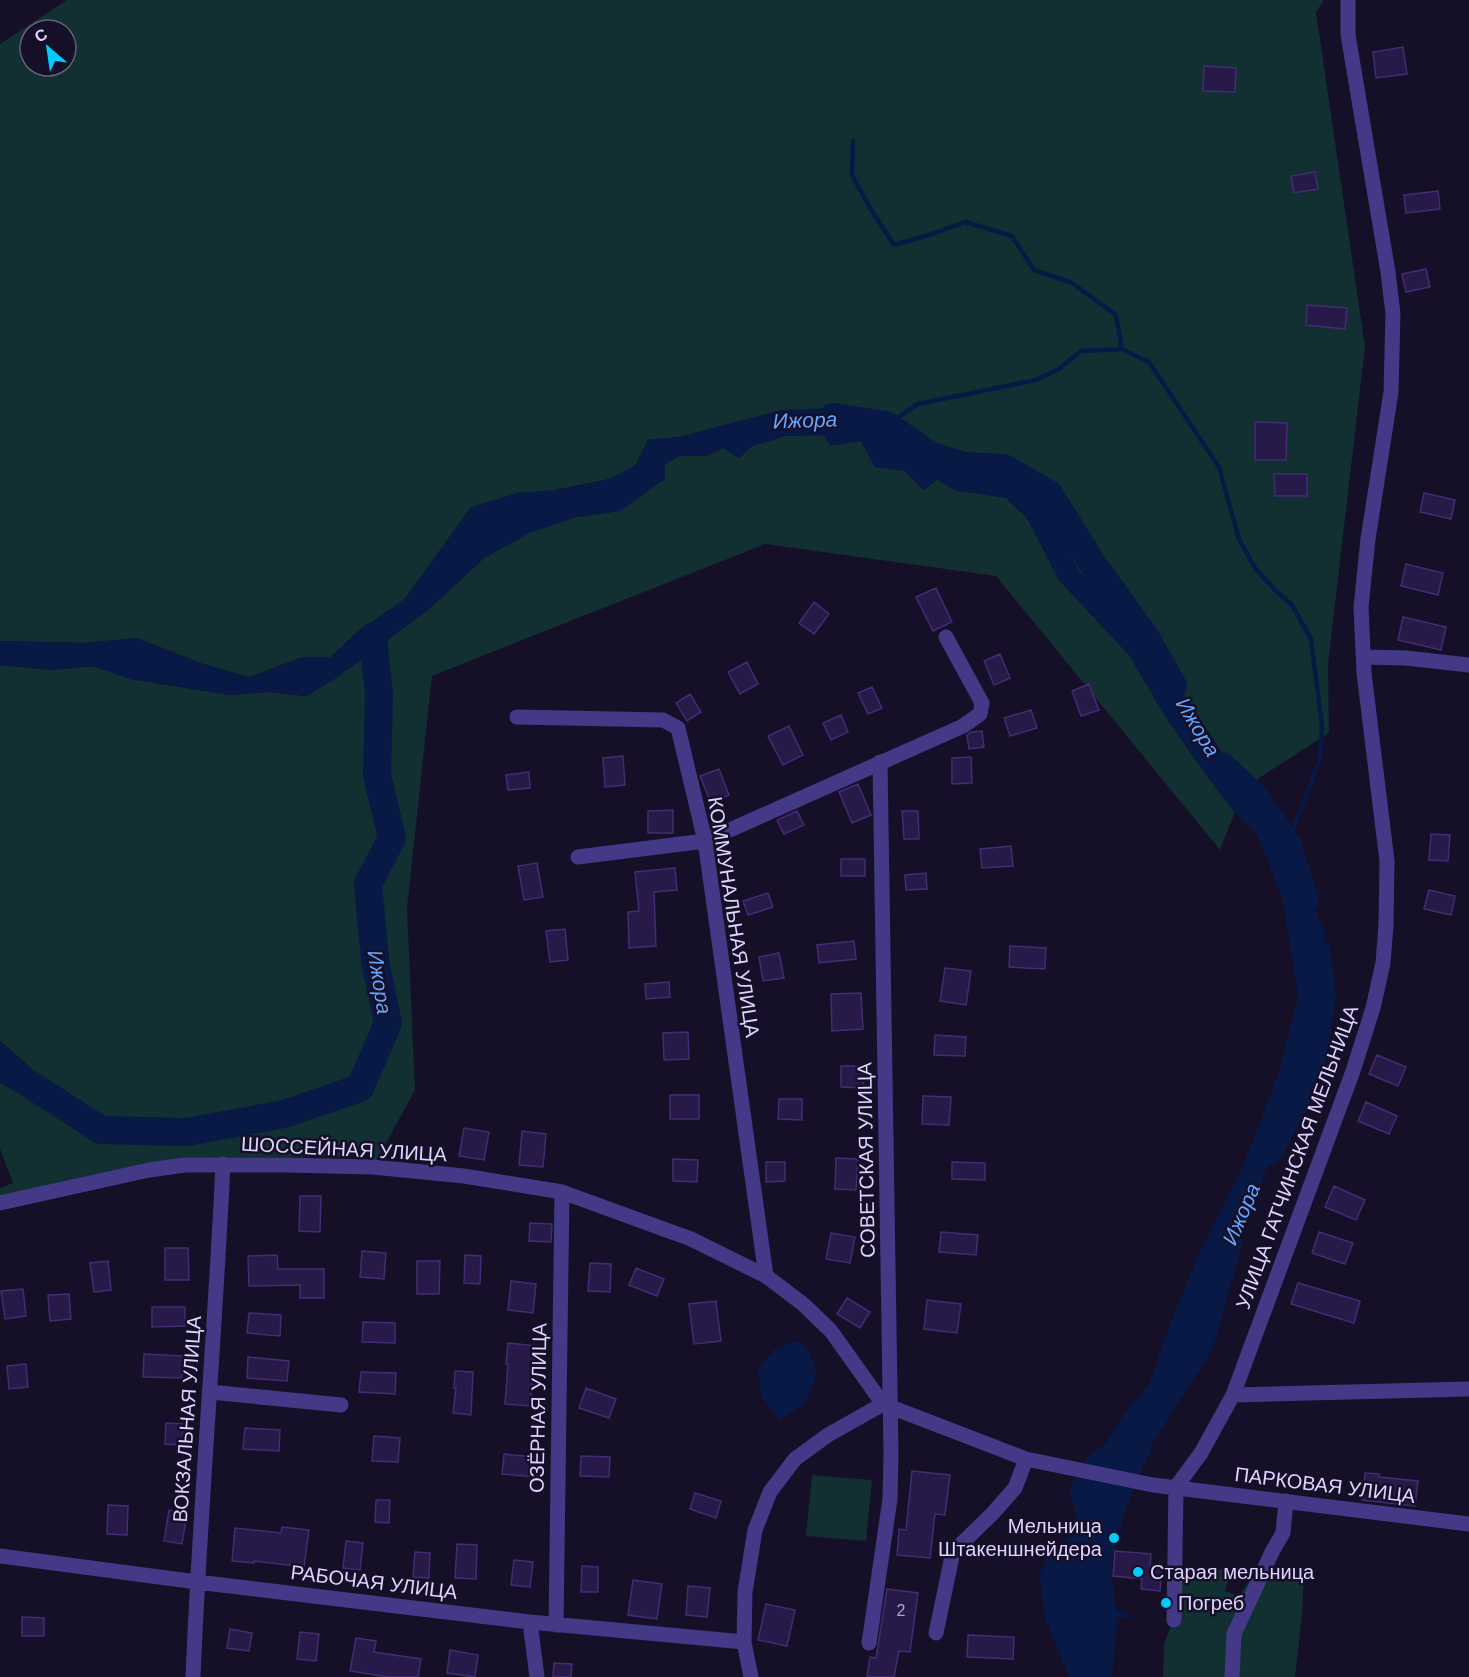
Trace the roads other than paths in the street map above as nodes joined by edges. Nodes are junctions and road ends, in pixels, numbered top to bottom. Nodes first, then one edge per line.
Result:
1 (1348, 0) edge
2 (946, 637) dead end
3 (1364, 657) junction
4 (1469, 665) edge
5 (517, 717) dead end
6 (880, 762) junction
7 (705, 841) junction
8 (578, 857) dead end
9 (223, 1164) junction
10 (562, 1192) junction
11 (0, 1203) edge
12 (766, 1276) junction
13 (1469, 1389) edge
14 (210, 1392) junction
15 (1233, 1395) junction
16 (341, 1405) dead end
17 (887, 1409) junction
18 (1026, 1459) junction
19 (1176, 1487) junction
20 (1286, 1501) junction
21 (1469, 1524) edge
22 (0, 1556) edge
23 (197, 1582) junction
24 (1174, 1620) dead end
25 (530, 1622) junction
26 (556, 1625) junction
27 (936, 1633) dead end
28 (744, 1642) junction
29 (869, 1643) dead end
30 (193, 1677) edge
31 (537, 1677) edge
32 (751, 1677) edge
33 (1232, 1677) edge

1 - 3 street, УЛИЦА ГАТЧИНСКАЯ МЕЛЬНИЦА
2 - 6 street
3 - 4 street
3 - 15 street, УЛИЦА ГАТЧИНСКАЯ МЕЛЬНИЦА
5 - 7 street, КОММУНАЛЬНАЯ УЛИЦА
6 - 7 street
6 - 17 street, СОВЕТСКАЯ УЛИЦА
7 - 8 street
7 - 12 street, КОММУНАЛЬНАЯ УЛИЦА
9 - 10 street, ШОССЕЙНАЯ УЛИЦА
9 - 11 street, ШОССЕЙНАЯ УЛИЦА
9 - 14 street, ВОКЗАЛЬНАЯ УЛИЦА
10 - 12 street, ШОССЕЙНАЯ УЛИЦА
10 - 26 street, ОЗЁРНАЯ УЛИЦА
12 - 17 street, ШОССЕЙНАЯ УЛИЦА
13 - 15 street
14 - 16 street
14 - 23 street, ВОКЗАЛЬНАЯ УЛИЦА
15 - 19 street, УЛИЦА ГАТЧИНСКАЯ МЕЛЬНИЦА
17 - 18 street
17 - 28 street
17 - 29 street, СОВЕТСКАЯ УЛИЦА
18 - 19 street
18 - 27 street
19 - 20 street, ПАРКОВАЯ УЛИЦА
19 - 24 street
20 - 21 street, ПАРКОВАЯ УЛИЦА
20 - 33 street
22 - 23 street, РАБОЧАЯ УЛИЦА
23 - 25 street, РАБОЧАЯ УЛИЦА
23 - 30 street, ВОКЗАЛЬНАЯ УЛИЦА
25 - 26 street, РАБОЧАЯ УЛИЦА
25 - 31 street
26 - 28 street, РАБОЧАЯ УЛИЦА
28 - 32 street

